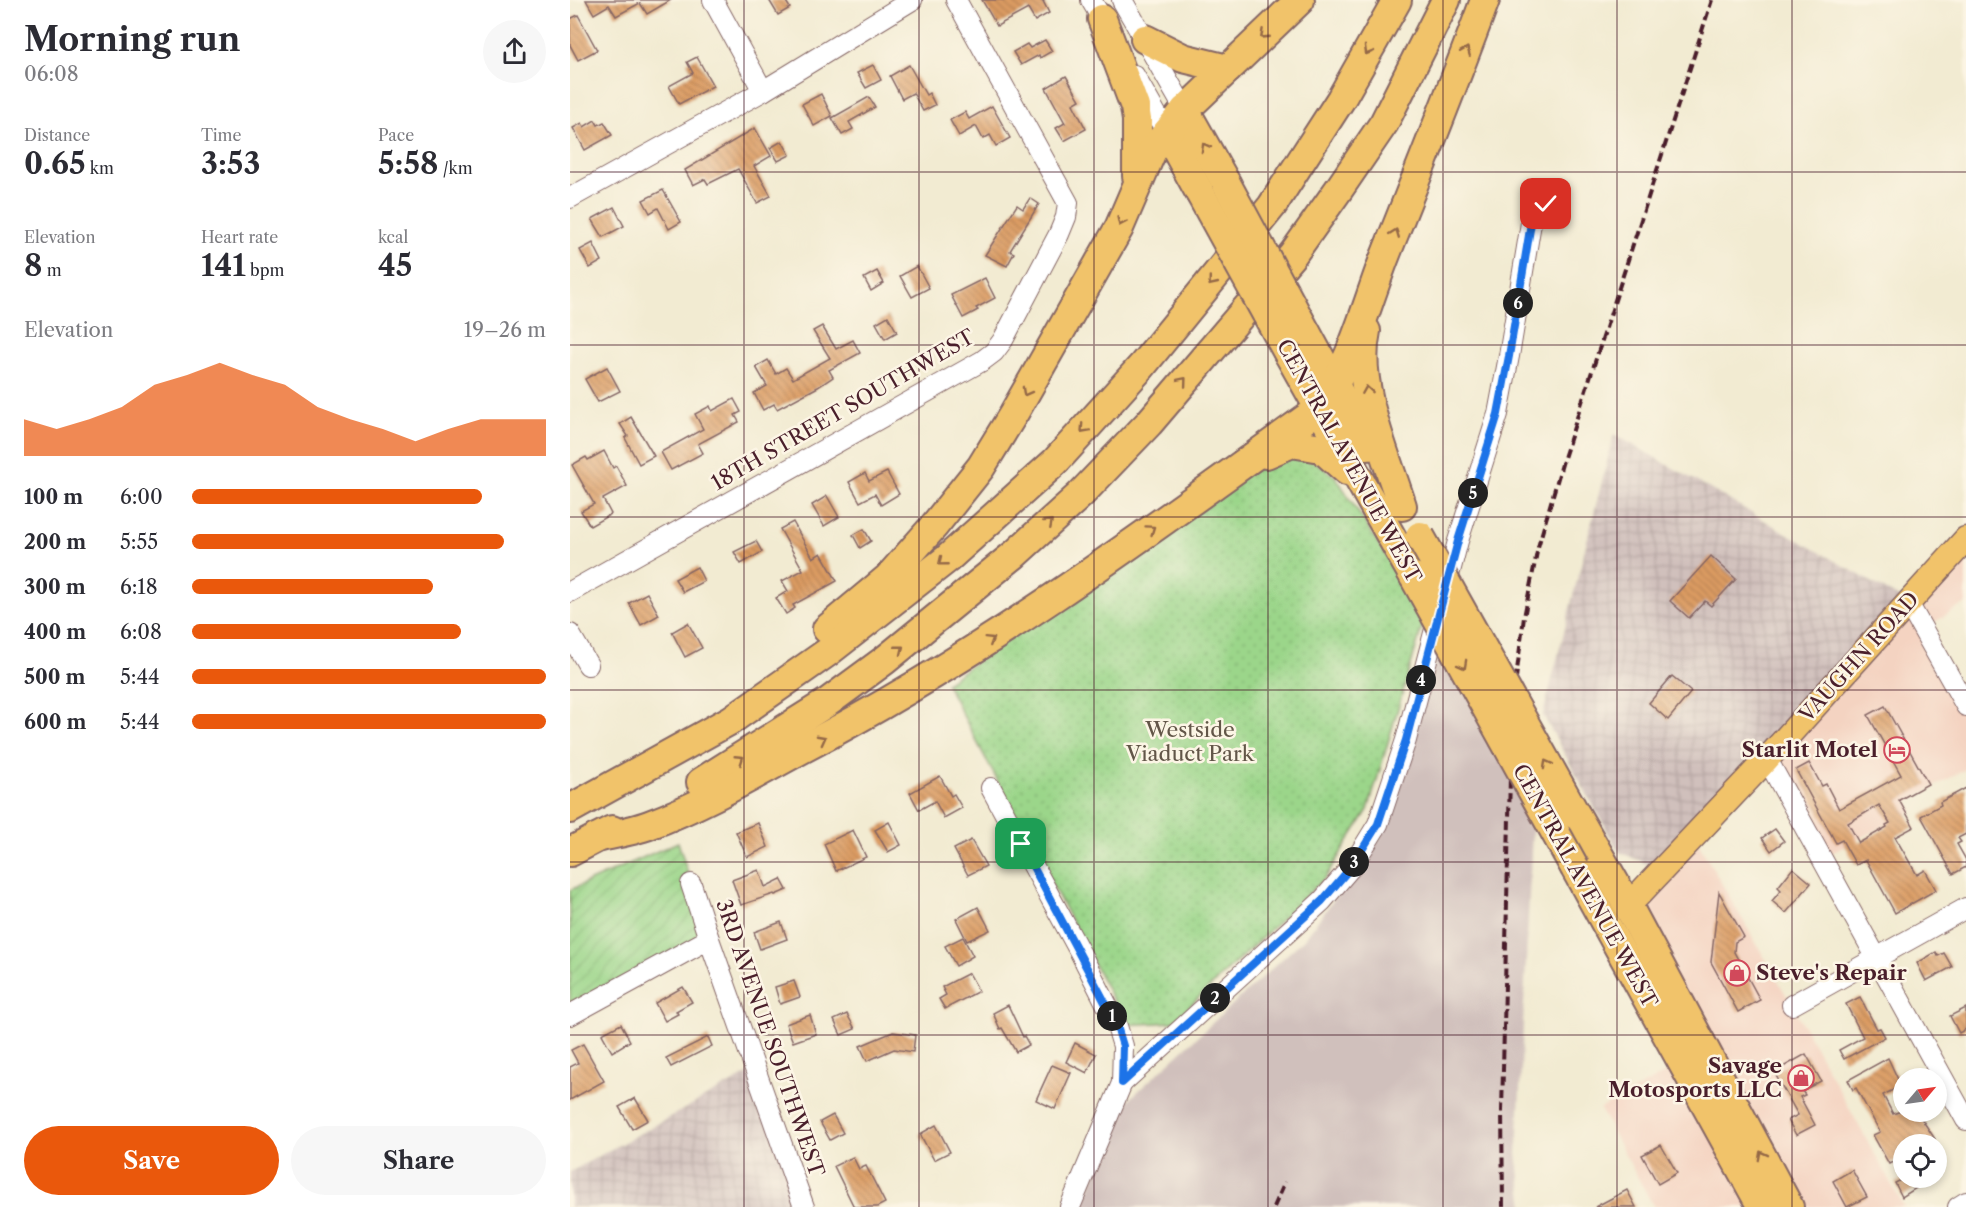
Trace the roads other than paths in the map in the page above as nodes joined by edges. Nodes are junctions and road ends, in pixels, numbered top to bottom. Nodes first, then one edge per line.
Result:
1 (713, 0) edge
2 (912, 0) edge
3 (956, 0) edge
4 (1122, 0) edge
5 (1300, 0) edge
6 (1396, 0) edge
7 (1446, 0) edge
8 (1485, 0) edge
9 (1097, 10) edge
10 (1145, 39) junction
11 (1228, 69) junction
12 (763, 91) junction
13 (1185, 110) junction
14 (1167, 134) junction
15 (1137, 188) junction
16 (570, 198) edge
17 (1546, 204) dead end
18 (1381, 267) junction
19 (1297, 342) junction
20 (1336, 386) junction
21 (1319, 409) junction
22 (1242, 465) junction
23 (1361, 483) junction
24 (1402, 506) junction
25 (1966, 539) edge
26 (570, 592) edge
27 (1908, 603) junction
28 (570, 634) edge
29 (588, 665) dead end
30 (1966, 706) edge
31 (663, 758) junction
32 (1767, 759) junction
33 (991, 788) dead end
34 (570, 809) edge
35 (596, 838) junction
36 (570, 852) edge
37 (1578, 862) junction
38 (691, 884) dead end
39 (1628, 906) junction
40 (1966, 908) edge
41 (709, 939) junction
42 (1876, 957) junction
43 (1792, 1005) dead end
44 (570, 1015) edge
45 (1684, 1063) junction
46 (1122, 1083) junction
47 (1966, 1120) edge
48 (1966, 1202) edge
49 (804, 1207) edge
50 (1070, 1207) edge
51 (1762, 1207) edge
52 (1789, 1207) edge
53 (1958, 1207) edge

1 - 12 street
2 - 12 street
3 - 26 street, 18TH STREET SOUTHWEST
4 - 10 street, CENTRAL AVENUE WEST
5 -> 11 highway
6 -> 31 highway
35 -> 7 highway
18 -> 8 highway
9 - 14 street, CENTRAL AVENUE WEST
9 - 15 highway
10 - 11 highway
10 - 13 street, CENTRAL AVENUE WEST
11 - 13 highway
12 - 16 street
13 - 14 highway
19 -> 13 highway, CENTRAL AVENUE WEST, bridge
14 - 15 highway
14 - 19 highway, CENTRAL AVENUE WEST, bridge
15 -> 31 highway
17 - 46 street
18 - 20 highway
24 -> 18 highway
19 - 20 highway, CENTRAL AVENUE WEST
19 - 21 highway, CENTRAL AVENUE WEST
20 - 21 highway
20 - 24 highway, CENTRAL AVENUE WEST
21 - 22 highway
21 - 23 highway, CENTRAL AVENUE WEST
22 - 23 highway
35 -> 22 highway
23 -> 37 highway, CENTRAL AVENUE WEST, bridge
39 -> 24 highway, CENTRAL AVENUE WEST, bridge
25 - 27 main road, VAUGHN ROAD
27 - 30 street
27 - 32 main road, VAUGHN ROAD
28 - 29 street
31 - 34 highway
32 - 39 main road, VAUGHN ROAD
32 - 42 street
33 - 46 street
35 - 36 highway
37 - 39 highway
37 - 45 highway, CENTRAL AVENUE WEST
38 - 41 street, 3RD AVENUE SOUTHWEST
39 - 45 highway
52 -> 39 highway, CENTRAL AVENUE WEST
40 - 42 street
41 - 44 street
41 - 49 street, 3RD AVENUE SOUTHWEST
42 - 43 street
42 - 47 street
45 - 51 highway, CENTRAL AVENUE WEST
46 - 50 street
48 - 53 street

